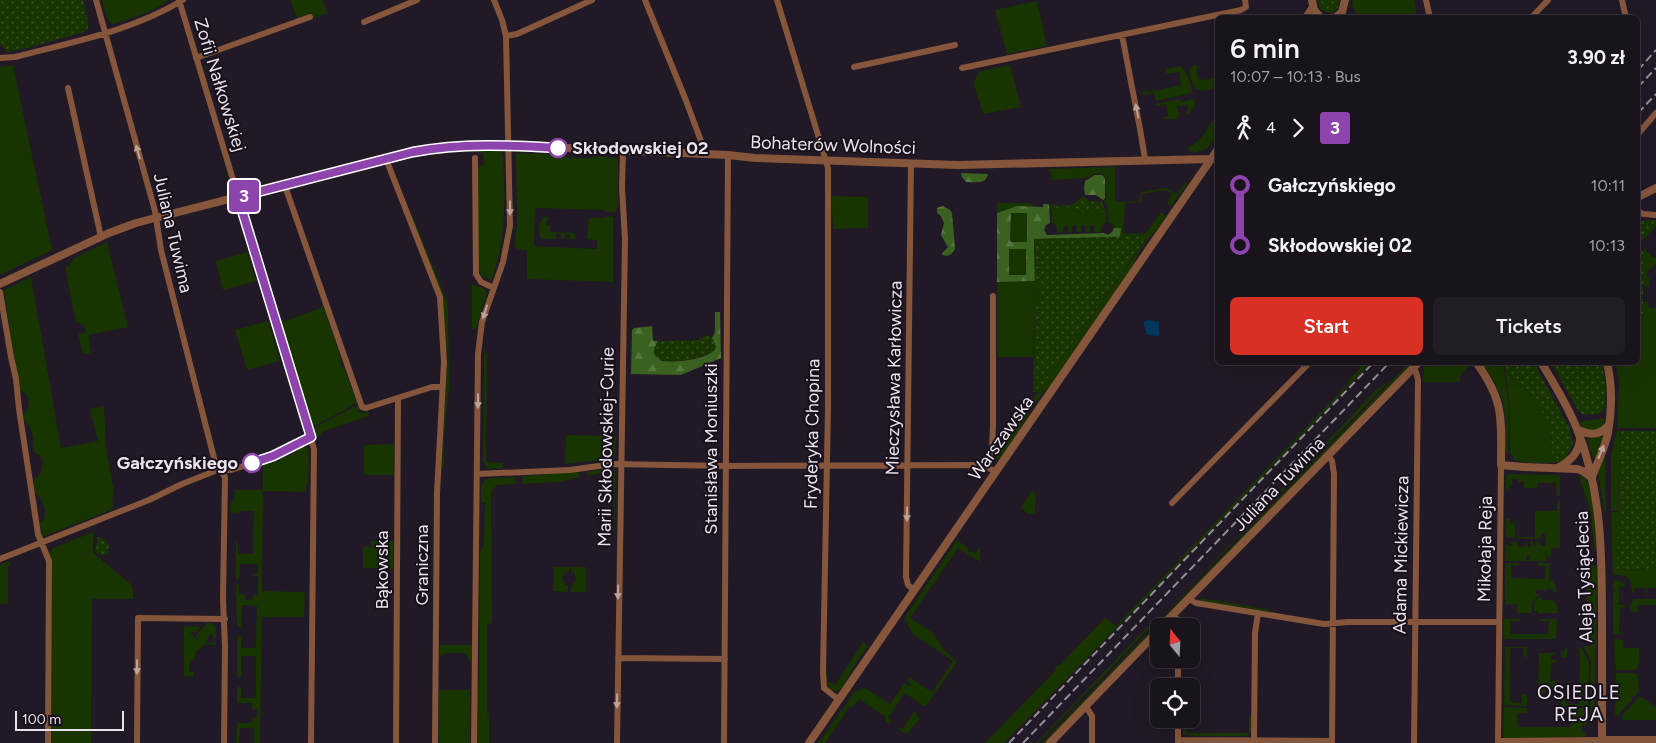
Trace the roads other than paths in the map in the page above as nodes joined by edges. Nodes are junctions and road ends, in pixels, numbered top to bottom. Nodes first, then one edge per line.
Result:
1 (96, 0) edge
2 (418, 0) edge
3 (494, 0) edge
4 (592, 0) edge
5 (645, 0) edge
6 (777, 0) edge
7 (1245, 0) edge
8 (1345, 0) edge
9 (1426, 0) edge
10 (1548, 0) edge
11 (1622, 0) edge
12 (181, 1) edge
13 (1312, 4) edge
14 (1215, 15) edge
15 (1217, 15) edge
16 (1318, 15) edge
17 (1343, 15) edge
18 (1429, 15) edge
19 (1534, 15) edge
20 (1625, 15) edge
21 (310, 17) dead end
22 (364, 22) dead end
23 (106, 33) junction
24 (1122, 35) junction
25 (506, 36) junction
26 (956, 44) dead end
27 (0, 58) edge
28 (196, 58) junction
29 (854, 67) dead end
30 (962, 68) dead end
31 (68, 88) dead end
32 (1656, 114) edge
33 (1640, 132) edge
34 (509, 146) junction
35 (623, 151) junction
36 (704, 154) junction
37 (728, 155) junction
38 (475, 158) dead end
39 (386, 159) junction
40 (1145, 159) junction
41 (1214, 159) edge
42 (825, 161) junction
43 (911, 163) junction
44 (285, 186) junction
45 (1656, 188) edge
46 (238, 197) junction
47 (1640, 197) edge
48 (1640, 212) edge
49 (1656, 215) edge
50 (155, 218) junction
51 (101, 237) junction
52 (0, 284) edge
53 (494, 288) junction
54 (0, 292) edge
55 (993, 296) dead end
56 (1307, 365) edge
57 (1416, 365) edge
58 (1478, 365) edge
59 (1543, 365) edge
60 (1607, 365) edge
61 (442, 387) junction
62 (398, 398) junction
63 (1608, 426) junction
64 (1579, 434) junction
65 (311, 437) junction
66 (1328, 455) junction
67 (620, 464) junction
68 (908, 465) junction
69 (987, 465) junction
70 (1500, 465) junction
71 (726, 466) junction
72 (826, 466) junction
73 (1559, 468) junction
74 (222, 471) junction
75 (996, 472) junction
76 (477, 474) junction
77 (1592, 478) junction
78 (1172, 503) dead end
79 (42, 542) junction
80 (0, 559) edge
81 (914, 590) junction
82 (1189, 599) junction
83 (1258, 613) junction
84 (1173, 615) junction
85 (1170, 618) edge
86 (1175, 618) edge
87 (225, 619) junction
88 (1415, 622) junction
89 (1499, 622) junction
90 (1333, 624) junction
91 (1150, 639) edge
92 (618, 658) junction
93 (725, 659) junction
94 (839, 700) junction
95 (1086, 706) junction
96 (1178, 728) edge
97 (1254, 740) junction
98 (1656, 740) edge
99 (1178, 741) edge
100 (1332, 742) edge
101 (1498, 742) edge
102 (1602, 742) edge
103 (48, 743) edge
104 (137, 743) edge
105 (224, 743) edge
106 (311, 743) edge
107 (396, 743) edge
108 (435, 743) edge
109 (474, 743) edge
110 (617, 743) edge
111 (724, 743) edge
112 (809, 743) edge
113 (1050, 743) edge
114 (1092, 743) edge
115 (1414, 743) edge

1 - 23 street, Juliana Tuwima
2 - 22 street
3 - 25 street
4 - 25 street
5 - 36 street
6 - 42 street, Fryderyka Chopina
7 - 15 street
8 - 17 street
9 - 18 street
10 - 19 street
11 - 20 street
12 - 23 street
12 - 28 street, Zofii Nałkowskiej
13 - 16 street
14 - 24 street
21 - 28 street
23 - 27 street
50 -> 23 street, Juliana Tuwima
24 - 30 street
40 -> 24 street
25 - 34 street
26 - 29 street
28 - 46 street, Zofii Nałkowskiej
31 - 51 street
32 - 33 street
34 - 35 street, Bohaterów Wolności
34 - 39 street, Bohaterów Wolności
34 -> 53 street
35 - 36 street, Bohaterów Wolności
35 - 67 street, Marii Skłodowskiej-Curie
36 - 37 street, Bohaterów Wolności
37 - 42 street, Bohaterów Wolności
37 - 71 street, Stanisława Moniuszki
38 - 53 street
39 - 44 street, Bohaterów Wolności
39 - 61 street, Graniczna
40 - 41 street, Bohaterów Wolności
40 - 43 street, Bohaterów Wolności
41 - 75 street, Warszawska
42 - 43 street, Bohaterów Wolności
42 - 72 street, Fryderyka Chopina
43 - 68 street, Mieczysława Karłowicza
44 - 46 street, Bohaterów Wolności
44 - 62 street
45 - 47 street
46 - 50 street, Bohaterów Wolności
46 - 65 street, Zofii Nałkowskiej
48 - 49 street
50 - 51 street, Bohaterów Wolności
50 - 74 street, Juliana Tuwima
51 - 52 street, Bohaterów Wolności
53 -> 76 street
54 - 79 street
55 - 69 street
56 - 78 street
57 - 66 street, Juliana Tuwima
57 - 88 street, Adama Mickiewicza
58 - 70 street, Mikołaja Reja
59 - 64 street, Aleja Tysiąclecia
60 - 63 street
61 - 62 street
61 - 108 street, Graniczna
62 - 107 street, Bąkowska
63 - 64 street
77 -> 63 street
64 - 73 street
64 - 77 street, Aleja Tysiąclecia
65 - 74 street
65 - 106 street, Zofii Nałkowskiej
66 - 82 street, Juliana Tuwima
66 - 90 street
67 - 71 street
67 - 76 street
67 -> 92 street, Marii Skłodowskiej-Curie
68 - 69 street
68 - 72 street
68 -> 81 street, Mieczysława Karłowicza
69 - 75 street
70 - 73 street
70 - 89 street, Mikołaja Reja
71 - 72 street
71 - 93 street, Stanisława Moniuszki
72 - 94 street, Fryderyka Chopina
73 - 77 street
74 - 79 street
74 - 87 street, Juliana Tuwima
75 - 81 street, Warszawska
76 - 109 street
77 - 102 street, Aleja Tysiąclecia
79 - 80 street
79 - 103 street
81 - 94 street, Warszawska
82 - 83 street
82 - 84 street, Juliana Tuwima
83 - 90 street
83 - 97 street
84 - 85 street, Juliana Tuwima
84 - 86 street
87 -> 104 street
87 - 105 street, Juliana Tuwima
88 - 89 street
88 - 90 street
88 - 115 street, Adama Mickiewicza
89 - 101 street, Mikołaja Reja
90 - 100 street
91 - 95 street
92 - 93 street
92 -> 110 street, Marii Skłodowskiej-Curie
93 - 111 street, Stanisława Moniuszki
94 - 112 street, Warszawska
95 - 113 street
95 - 114 street
96 - 99 street
97 - 99 street
97 - 100 street
98 - 102 street
101 - 102 street

